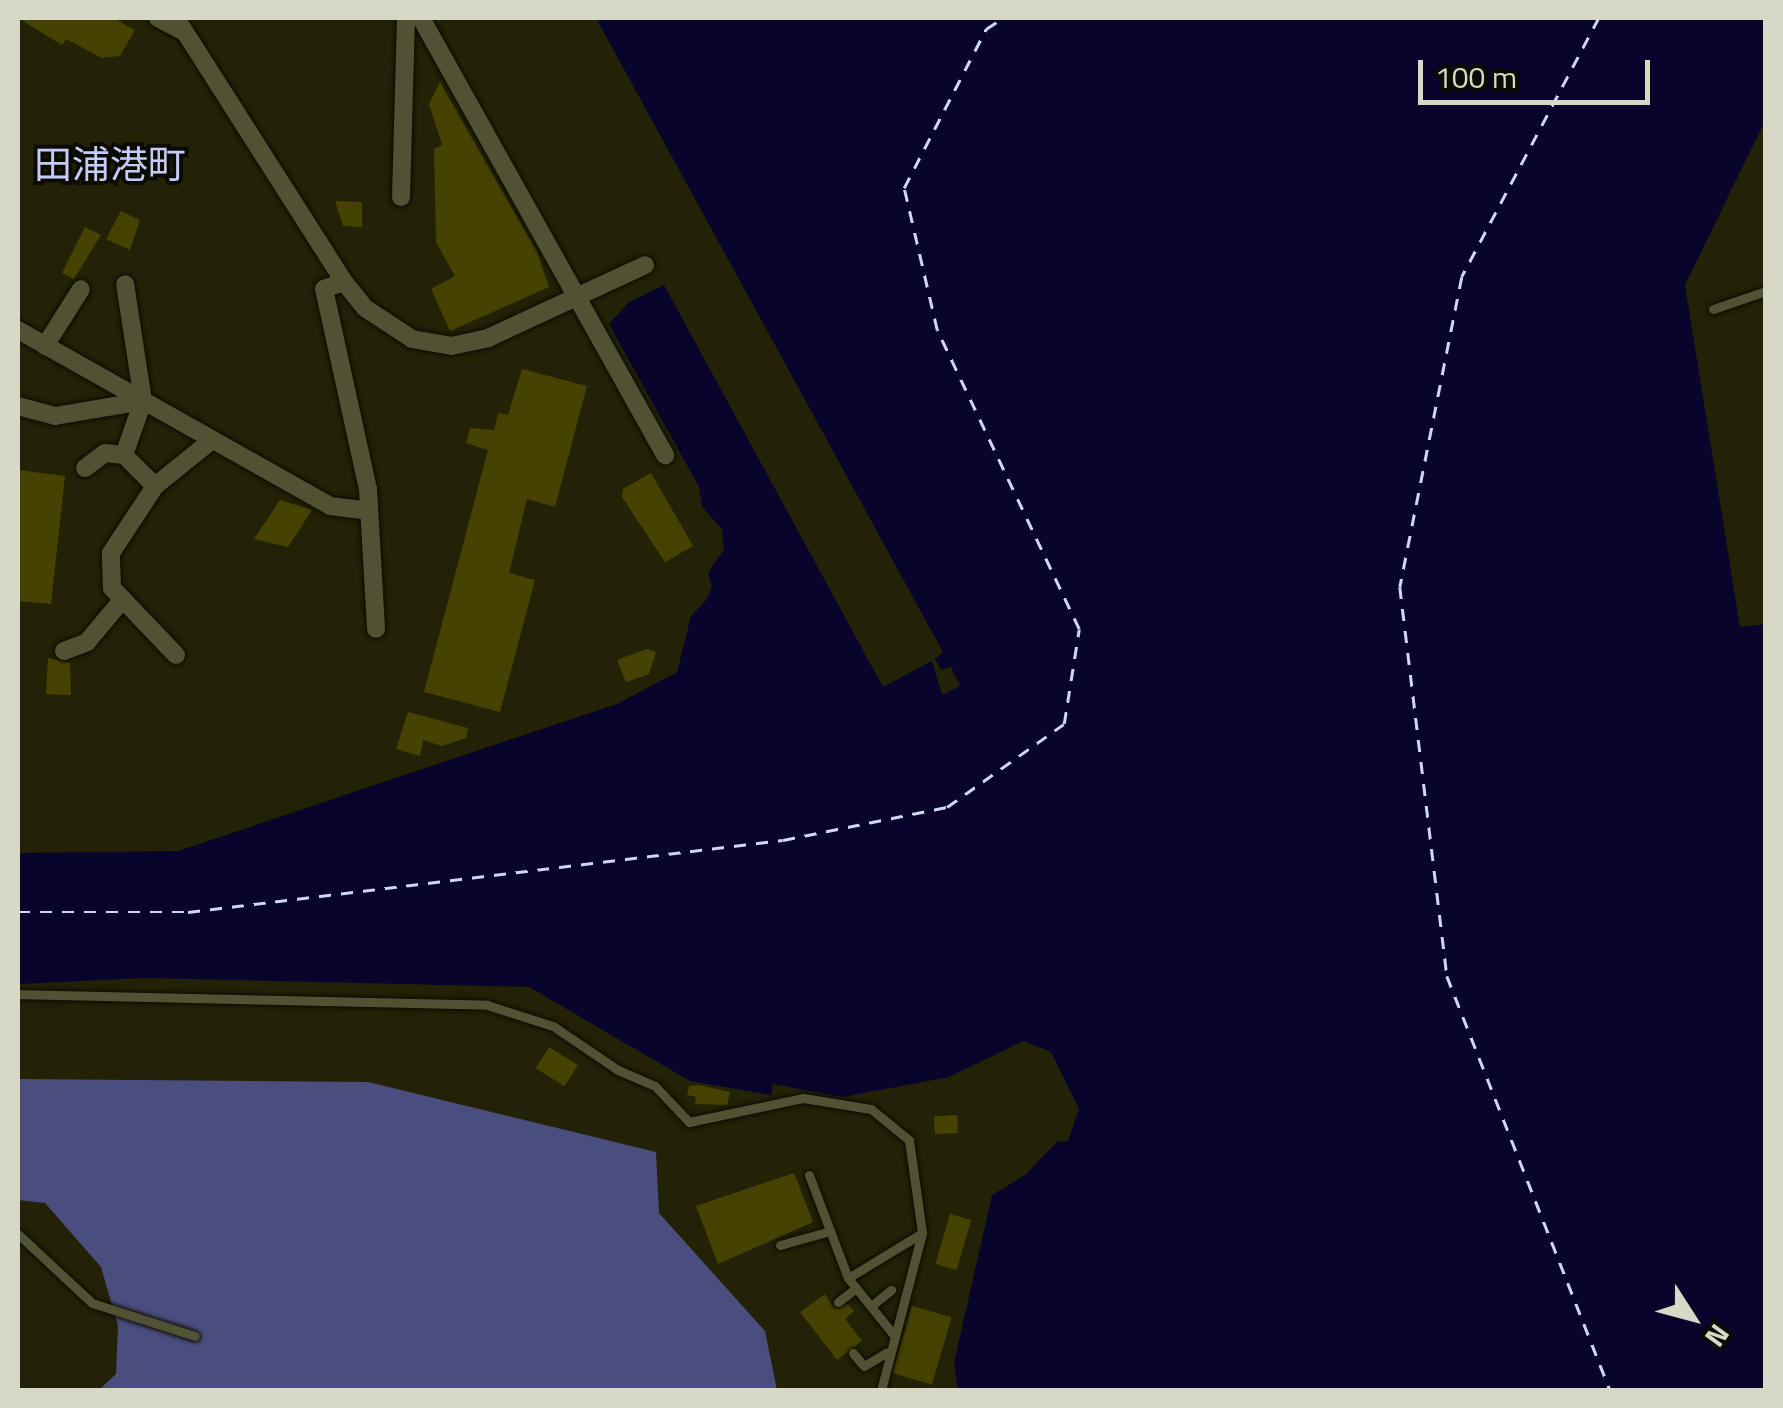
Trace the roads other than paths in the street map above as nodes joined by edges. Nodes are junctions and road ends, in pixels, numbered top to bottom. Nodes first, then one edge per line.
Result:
1 (158, 18) edge
2 (406, 18) edge
3 (421, 18) edge
4 (180, 25) edge
5 (401, 197) dead end
6 (646, 265) dead end
7 (344, 282) junction
8 (125, 284) dead end
9 (81, 288) dead end
10 (1766, 291) edge
11 (579, 294) junction
12 (1713, 310) dead end
13 (18, 330) edge
14 (45, 346) junction
15 (143, 401) junction
16 (18, 410) edge
17 (212, 440) junction
18 (665, 455) dead end
19 (124, 456) junction
20 (85, 468) dead end
21 (156, 486) junction
22 (369, 511) junction
23 (122, 598) junction
24 (376, 629) dead end
25 (64, 651) dead end
26 (176, 654) dead end
27 (18, 994) edge
28 (809, 1175) dead end
29 (830, 1230) junction
30 (922, 1232) junction
31 (18, 1234) edge
32 (780, 1245) dead end
33 (848, 1278) junction
34 (856, 1288) junction
35 (892, 1290) dead end
36 (838, 1302) dead end
37 (870, 1306) junction
38 (892, 1334) junction
39 (195, 1336) dead end
40 (853, 1353) dead end
41 (886, 1353) junction
42 (881, 1390) edge

1 - 4 street
2 - 5 street
3 - 11 street
4 - 7 street
6 - 11 street
7 - 11 street
7 - 22 street
8 - 15 street
9 - 14 street
10 - 12 lane
11 - 18 street
13 - 14 street
14 - 15 street
15 - 16 street
15 - 17 street
15 - 19 street
17 - 21 street
17 - 22 street
19 - 20 street
19 - 21 street
21 - 23 street
22 - 24 street
23 - 25 street
23 - 26 street
27 - 30 lane
28 - 29 lane
29 - 32 lane
29 - 33 lane
30 - 33 lane
30 - 38 lane
31 - 39 lane
33 - 34 lane
34 - 36 lane
34 - 37 lane
35 - 37 lane
37 - 38 lane
38 - 41 lane
40 - 41 lane
41 - 42 lane

